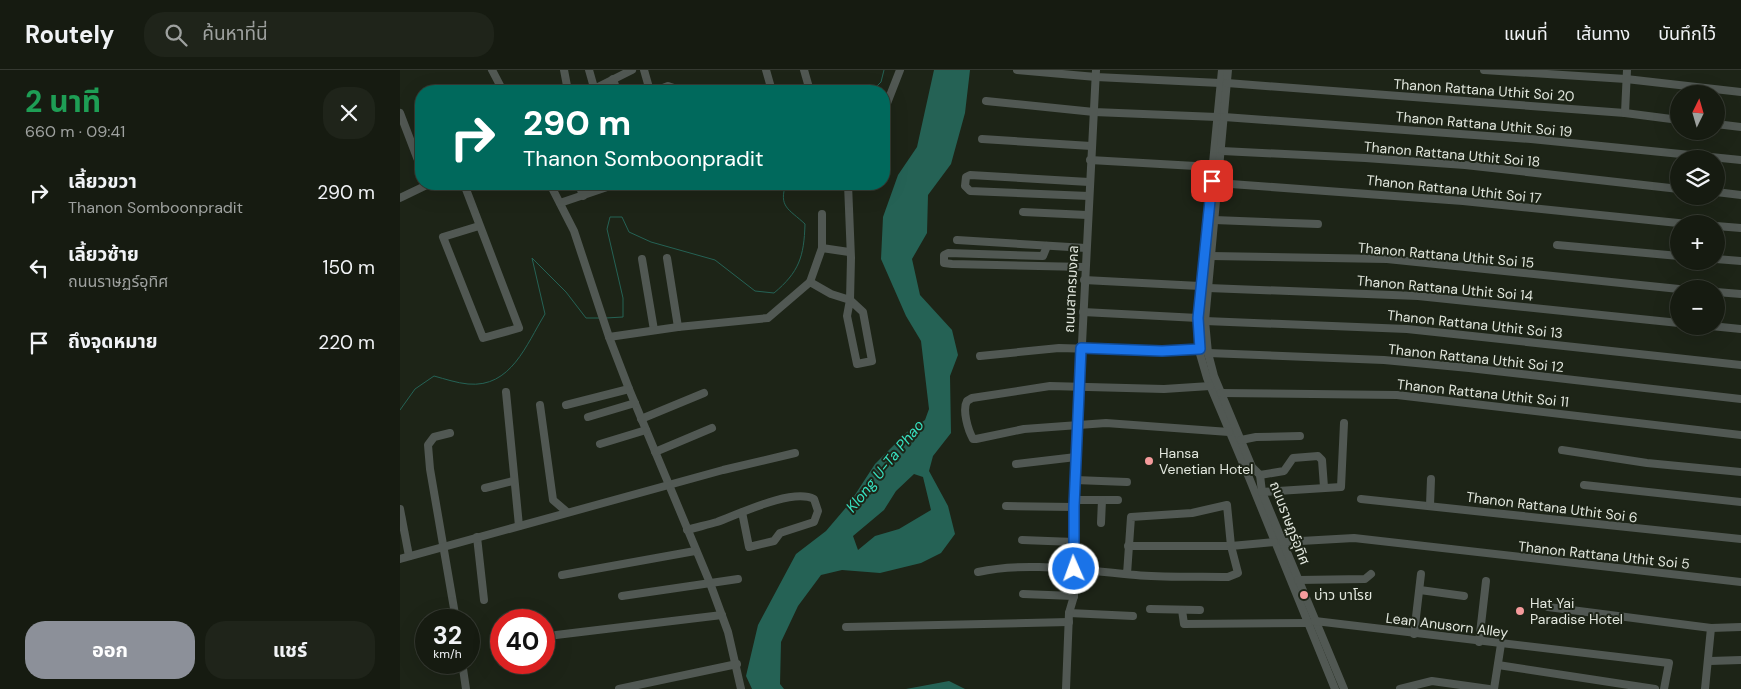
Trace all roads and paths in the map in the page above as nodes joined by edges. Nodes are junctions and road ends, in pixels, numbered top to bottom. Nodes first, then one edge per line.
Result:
1 (492, 70) edge
2 (564, 70) edge
3 (589, 70) edge
4 (632, 70) edge
5 (644, 70) edge
6 (766, 70) edge
7 (804, 70) edge
8 (900, 70) edge
9 (1017, 70) edge
10 (1222, 70) edge
11 (1228, 70) edge
12 (1484, 70) edge
13 (1627, 70) edge
14 (1096, 74) edge
15 (613, 79) junction
16 (1626, 79) junction
17 (1224, 83) junction
18 (500, 85) edge
19 (567, 85) edge
20 (592, 85) edge
21 (602, 85) edge
22 (615, 85) edge
23 (648, 85) edge
24 (770, 85) edge
25 (808, 85) edge
26 (1741, 92) edge
27 (890, 96) edge
28 (986, 101) dead end
29 (1094, 112) junction
30 (400, 113) edge
31 (1625, 113) junction
32 (1221, 117) junction
33 (1670, 119) edge
34 (1725, 125) edge
35 (1741, 127) edge
36 (982, 139) dead end
37 (1090, 146) junction
38 (1222, 151) junction
39 (415, 152) edge
40 (1090, 160) junction
41 (1741, 160) edge
42 (1213, 167) junction
43 (1089, 182) junction
44 (1217, 182) junction
45 (1670, 188) edge
46 (415, 189) edge
47 (466, 190) edge
48 (553, 190) edge
49 (581, 190) edge
50 (600, 190) edge
51 (848, 190) edge
52 (1725, 193) edge
53 (401, 195) edge
54 (1741, 195) edge
55 (583, 196) junction
56 (1089, 196) junction
57 (560, 203) junction
58 (1212, 205) junction
59 (1023, 212) dead end
60 (822, 214) dead end
61 (1087, 215) junction
62 (1214, 220) junction
63 (1670, 222) edge
64 (1318, 224) dead end
65 (479, 226) junction
66 (1725, 227) edge
67 (1741, 228) edge
68 (957, 240) dead end
69 (1557, 245) dead end
70 (1047, 246) junction
71 (822, 248) junction
72 (1086, 248) junction
73 (849, 252) junction
74 (1670, 255) edge
75 (1211, 256) junction
76 (667, 258) dead end
77 (642, 259) dead end
78 (1725, 260) edge
79 (1741, 261) edge
80 (1085, 267) junction
81 (1084, 280) junction
82 (810, 282) junction
83 (1204, 287) junction
84 (1670, 288) edge
85 (1725, 293) edge
86 (1741, 294) edge
87 (850, 300) junction
88 (1083, 312) junction
89 (1201, 319) junction
90 (1670, 322) edge
91 (678, 327) junction
92 (1725, 327) edge
93 (1741, 329) edge
94 (654, 330) junction
95 (609, 337) junction
96 (1081, 348) junction
97 (1200, 349) junction
98 (1208, 353) junction
99 (980, 356) dead end
100 (1741, 365) edge
101 (1080, 385) junction
102 (1210, 386) junction
103 (629, 389) junction
104 (506, 392) dead end
105 (704, 393) dead end
106 (1221, 393) junction
107 (1741, 399) edge
108 (634, 403) junction
109 (540, 405) dead end
110 (566, 405) dead end
111 (588, 417) dead end
112 (641, 419) junction
113 (1344, 423) dead end
114 (1078, 427) junction
115 (712, 428) dead end
116 (646, 430) junction
117 (1228, 432) junction
118 (450, 433) dead end
119 (1741, 435) edge
120 (1300, 436) dead end
121 (1241, 440) junction
122 (600, 444) dead end
123 (1562, 450) dead end
124 (655, 452) junction
125 (795, 453) dead end
126 (1076, 457) junction
127 (1016, 464) dead end
128 (1248, 468) junction
129 (1741, 472) edge
130 (1260, 475) junction
131 (1431, 479) dead end
132 (1075, 480) junction
133 (513, 481) junction
134 (1127, 482) dead end
135 (667, 486) junction
136 (1584, 486) dead end
137 (1324, 487) junction
138 (485, 488) dead end
139 (1262, 492) junction
140 (1360, 499) dead end
141 (1102, 500) junction
142 (1118, 500) dead end
143 (1741, 502) edge
144 (1074, 503) junction
145 (1430, 505) junction
146 (1006, 506) dead end
147 (400, 509) edge
148 (567, 512) junction
149 (742, 512) junction
150 (1101, 523) dead end
151 (519, 526) junction
152 (687, 530) junction
153 (477, 537) junction
154 (1741, 539) edge
155 (1022, 540) dead end
156 (1074, 542) junction
157 (1279, 542) junction
158 (444, 546) junction
159 (1128, 546) junction
160 (1231, 546) junction
161 (695, 551) junction
162 (409, 556) junction
163 (400, 559) edge
164 (1074, 569) junction
165 (978, 572) dead end
166 (562, 574) dead end
167 (1127, 574) junction
168 (1371, 574) dead end
169 (1421, 574) dead end
170 (738, 579) dead end
171 (1298, 580) junction
172 (1486, 581) dead end
173 (1741, 582) edge
174 (710, 583) junction
175 (1420, 590) junction
176 (1023, 594) dead end
177 (622, 596) dead end
178 (1074, 596) junction
179 (1464, 596) dead end
180 (484, 600) dead end
181 (1548, 607) dead end
182 (454, 609) edge
183 (1150, 609) dead end
184 (1182, 610) junction
185 (1200, 610) dead end
186 (1069, 613) junction
187 (722, 615) junction
188 (1133, 616) dead end
189 (1069, 622) junction
190 (1311, 622) junction
191 (846, 627) dead end
192 (1741, 627) edge
193 (1711, 628) junction
194 (1414, 634) junction
195 (556, 635) dead end
196 (1479, 642) junction
197 (1501, 644) junction
198 (1741, 660) edge
199 (1710, 661) junction
200 (736, 664) junction
201 (1498, 665) junction
202 (464, 674) edge
203 (1602, 680) junction
204 (1426, 686) edge
205 (466, 689) edge
206 (619, 689) edge
207 (741, 689) edge
208 (1066, 689) edge
209 (1335, 689) edge
210 (1344, 689) edge
211 (1400, 689) edge
212 (1489, 689) edge
213 (1494, 689) edge
214 (1601, 689) edge
215 (1655, 689) edge
216 (1664, 689) edge
217 (1705, 689) edge

1 - 18 street
2 - 19 street
3 - 20 street
4 - 15 street
5 - 23 street
6 - 24 street
7 - 25 street
8 - 27 street
9 - 14 street, Thanon Rattana Uthit Soi 20
10 - 17 street, ถนนราษฏร์อุทิศ
11 - 17 street, ถนนราษฏร์อุทิศ
12 - 16 street
13 - 16 street
14 - 17 street, Thanon Rattana Uthit Soi 20
14 - 29 street, ถนนสาครมงคล
15 - 21 street
15 - 22 street
16 - 26 street
16 - 31 street
17 - 31 street, Thanon Rattana Uthit Soi 20
17 - 32 street, ถนนราษฏร์อุทิศ
28 - 29 street, Thanon Rattana Uthit Soi 19
29 - 32 street, Thanon Rattana Uthit Soi 19
29 - 37 street, ถนนสาครมงคล
30 - 39 street
31 - 33 street, Thanon Rattana Uthit Soi 20
32 - 38 street, ถนนราษฏร์อุทิศ
32 - 41 street, Thanon Rattana Uthit Soi 19
32 - 42 street, ถนนราษฏร์อุทิศ
34 - 35 street
36 - 37 street
37 - 40 street, ถนนสาครมงคล
38 - 44 street, ถนนราษฏร์อุทิศ
38 - 45 street, Thanon Rattana Uthit Soi 18
40 - 42 street
40 - 43 street, ถนนสาครมงคล
42 - 58 street, ถนนราษฏร์อุทิศ
43 - 56 street, ถนนสาครมงคล
43 - 56 street
44 - 58 street, ถนนราษฏร์อุทิศ
44 - 63 street, Thanon Rattana Uthit Soi 17
46 - 53 street
47 - 65 street
48 - 57 street
49 - 55 street
50 - 55 street
51 - 73 street
52 - 54 street
55 - 57 street
56 - 61 street, ถนนสาครมงคล
57 - 95 street
58 - 62 street, ถนนราษฏร์อุทิศ
58 - 83 street, ถนนราษฏร์อุทิศ
59 - 61 street
60 - 71 street
61 - 72 street, ถนนสาครมงคล
62 - 64 street
62 - 75 street, ถนนราษฏร์อุทิศ
65 - 65 street
66 - 67 street
68 - 70 street
69 - 74 street
70 - 72 street
70 - 80 street
71 - 73 street
71 - 82 street
72 - 80 street, ถนนสาครมงคล
73 - 87 street
75 - 83 street, ถนนราษฏร์อุทิศ
75 - 84 street, Thanon Rattana Uthit Soi 15
76 - 91 street
77 - 94 street
78 - 79 street
80 - 81 street, ถนนสาครมงคล
81 - 83 street, Thanon Rattana Uthit Soi 14
81 - 88 street, ถนนสาครมงคล
82 - 87 street
82 - 91 street
83 - 89 street, ถนนราษฏร์อุทิศ
83 - 90 street, Thanon Rattana Uthit Soi 14
85 - 86 street
87 - 87 street
88 - 89 street, Thanon Rattana Uthit Soi 13
88 - 96 street, ถนนสาครมงคล
89 - 97 street, ถนนราษฏร์อุทิศ
89 - 98 street, ถนนราษฏร์อุทิศ
89 - 100 street, Thanon Rattana Uthit Soi 13
91 - 94 street
92 - 93 street
94 - 95 street
95 - 103 street
96 - 97 street
96 - 99 street
96 - 101 street, ถนนสาครมงคล
97 - 102 street, ถนนราษฏร์อุทิศ
98 - 106 street, ถนนราษฏร์อุทิศ
98 - 107 street, Thanon Rattana Uthit Soi 12
101 - 102 street
101 - 114 street, ถนนสาครมงคล
101 - 114 street
102 - 117 street, ถนนราษฏร์อุทิศ
103 - 108 street
103 - 110 street
104 - 133 street
105 - 112 street
106 - 119 street, Thanon Rattana Uthit Soi 11
106 - 121 street, ถนนราษฏร์อุทิศ
108 - 111 street
108 - 112 street
109 - 148 street
112 - 116 street
113 - 137 street
114 - 117 street
114 - 126 street, ถนนสาครมงคล
115 - 124 street
116 - 122 street
116 - 124 street
117 - 128 street, ถนนราษฏร์อุทิศ
118 - 158 street
120 - 121 street
121 - 128 street, ถนนราษฏร์อุทิศ
123 - 129 street
124 - 135 street
125 - 135 street
126 - 127 street
126 - 132 street, ถนนสาครมงคล
128 - 130 street, ถนนราษฏร์อุทิศ
128 - 157 street, ถนนราษฏร์อุทิศ
130 - 137 street
130 - 139 street, ถนนราษฏร์อุทิศ
131 - 145 street
132 - 134 street
132 - 144 street, ถนนสาครมงคล
133 - 138 street
133 - 151 street
135 - 148 street
135 - 152 street
136 - 143 street
137 - 139 street
139 - 157 street, ถนนราษฏร์อุทิศ
140 - 145 street, Thanon Rattana Uthit Soi 6
141 - 142 street
141 - 144 street
141 - 150 street
144 - 146 street
144 - 156 street, ถนนสาครมงคล
145 - 154 street, Thanon Rattana Uthit Soi 6
147 - 162 street
148 - 151 street
149 - 149 street
149 - 152 street
151 - 153 street
152 - 161 street
153 - 158 street
153 - 180 street
155 - 156 street
156 - 164 street, ถนนสาครมงคล
157 - 160 street, Thanon Rattana Uthit Soi 5
157 - 171 street, ถนนราษฏร์อุทิศ
157 - 173 street, Thanon Rattana Uthit Soi 5
157 - 190 street, ถนนราษฏร์อุทิศ
158 - 162 street
158 - 182 street
159 - 160 street, Thanon Rattana Uthit Soi 5
159 - 160 street
159 - 167 street
160 - 167 street
161 - 166 street
161 - 174 street
162 - 163 street
164 - 165 street
164 - 167 street
164 - 178 street, ถนนสาครมงคล
168 - 171 street
169 - 175 street
170 - 174 street
171 - 190 street, ถนนราษฏร์อุทิศ
172 - 196 street
174 - 177 street
174 - 187 street
175 - 179 street
175 - 194 street
176 - 178 street
178 - 186 street, ถนนสาครมงคล
181 - 193 street
183 - 184 street
184 - 185 street
184 - 190 street, Lean Anusorn Alley
186 - 188 street
186 - 189 street, ถนนสาครมงคล
187 - 195 street
187 - 200 street
189 - 191 street
189 - 208 street, ถนนสาครมงคล
190 - 194 street, Lean Anusorn Alley
190 - 209 street, ถนนราษฏร์อุทิศ
190 - 210 street, ถนนราษฏร์อุทิศ
192 - 193 street
193 - 199 street
194 - 196 street, Lean Anusorn Alley
196 - 197 street, Lean Anusorn Alley
197 - 201 street
197 - 216 street, Lean Anusorn Alley
198 - 199 street
199 - 217 street
200 - 206 street
200 - 207 street
201 - 203 street
201 - 213 street
202 - 205 street
203 - 214 street
203 - 215 street
204 - 211 street
204 - 212 street

